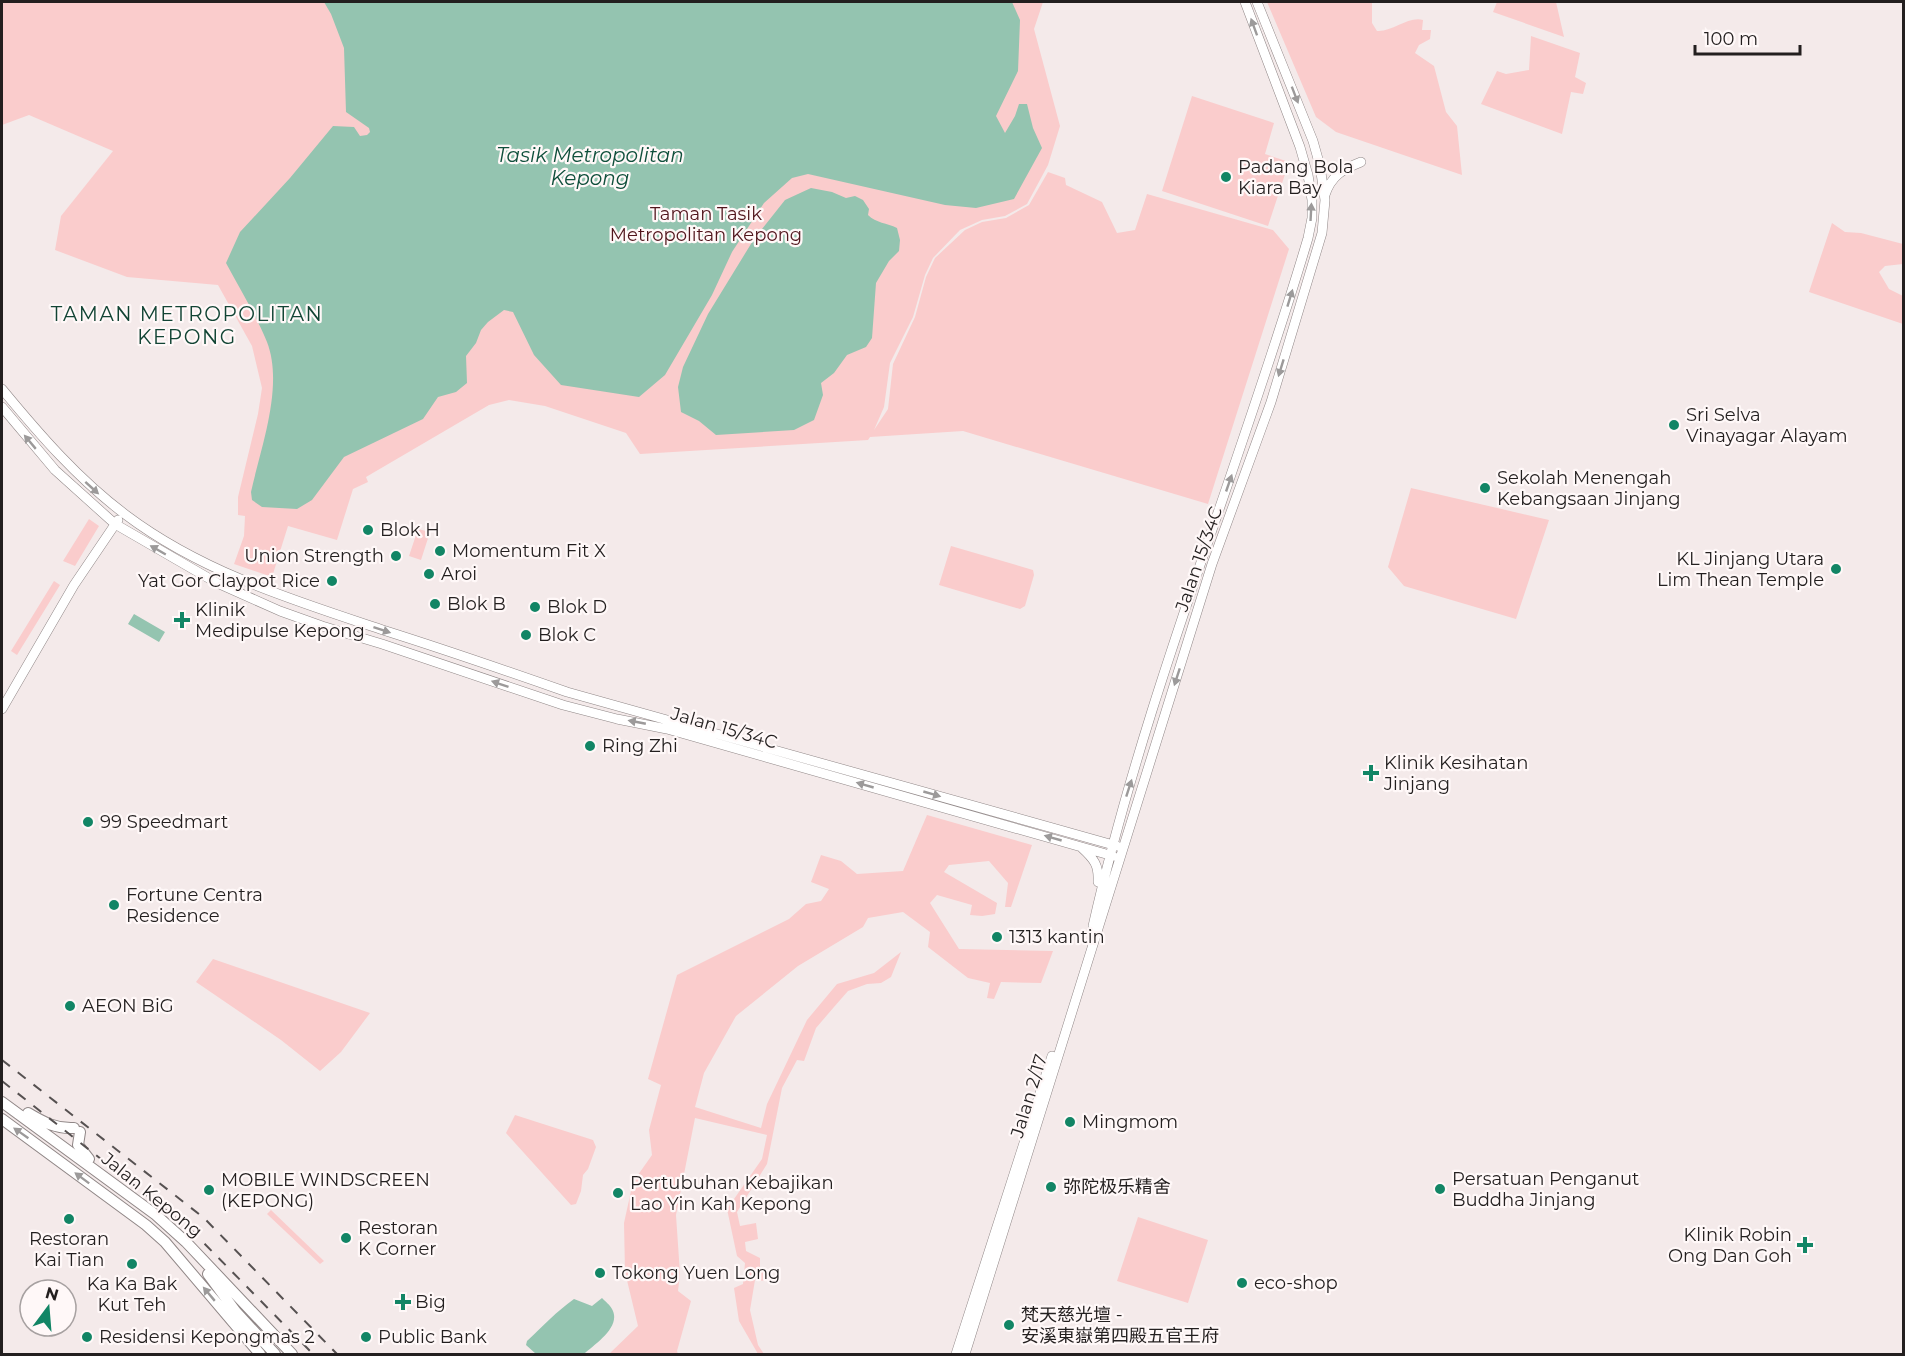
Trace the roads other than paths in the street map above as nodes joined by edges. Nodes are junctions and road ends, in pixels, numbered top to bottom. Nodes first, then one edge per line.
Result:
1 (1245, 2) edge
2 (1257, 2) edge
3 (1361, 162) dead end
4 (1324, 195) junction
5 (2, 389) edge
6 (2, 408) edge
7 (123, 513) junction
8 (115, 524) junction
9 (2, 710) edge
10 (1119, 819) junction
11 (1081, 841) junction
12 (1112, 844) junction
13 (1123, 847) junction
14 (1109, 855) junction
15 (1119, 858) junction
16 (1098, 900) junction
17 (2, 1100) edge
18 (2, 1119) edge
19 (105, 1178) junction
20 (186, 1242) junction
21 (260, 1354) edge
22 (275, 1354) edge
23 (292, 1354) edge
24 (956, 1354) edge
25 (965, 1354) edge

10 -> 1 street, Jalan 15/34C
2 -> 4 street, Jalan 15/34C
3 - 4 street
4 -> 13 street, Jalan 15/34C
5 -> 7 street, Jalan 15/34C
8 -> 6 street, Jalan 15/34C
7 - 8 street
7 -> 11 street, Jalan 15/34C
8 - 9 street
11 -> 8 street, Jalan 15/34C
10 - 11 street
10 - 12 street, Jalan 15/34C
11 - 12 street, Jalan 15/34C
11 - 14 street, Jalan 15/34C
11 - 16 street
12 - 13 street, Jalan 15/34C
12 - 14 street, Jalan 2/17
13 - 15 street, Jalan 2/17
14 - 15 street, Jalan 15/34C
14 - 16 street, Jalan 2/17
15 - 25 street, Jalan 2/17
16 - 24 street, Jalan 2/17
17 - 19 main road, Jalan Kepong
17 - 19 main road
21 -> 18 main road, Jalan Kepong
19 - 20 main road, Jalan Kepong
20 - 22 main road
20 - 23 main road, Jalan Kepong

